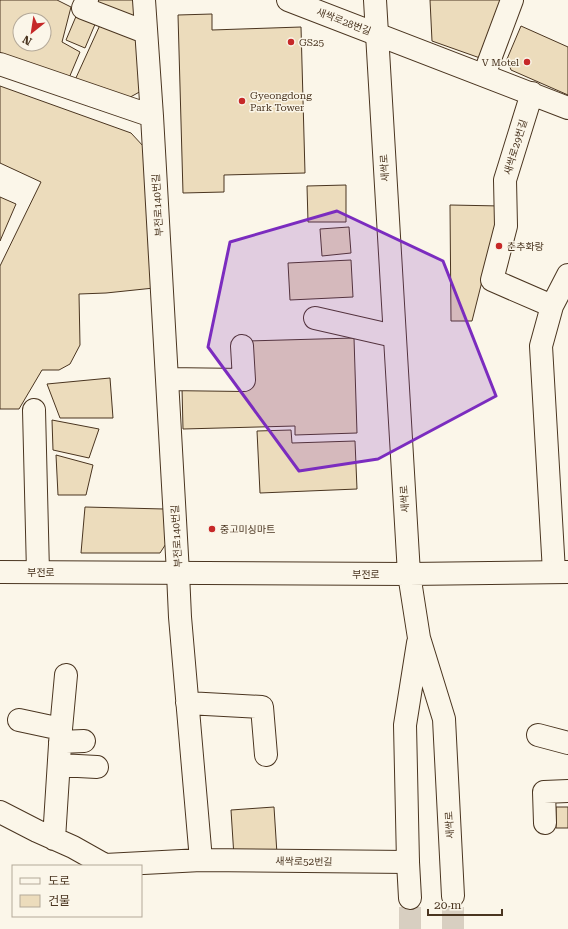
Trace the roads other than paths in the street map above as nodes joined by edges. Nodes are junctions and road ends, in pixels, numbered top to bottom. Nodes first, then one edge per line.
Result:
1 (87, 0) edge
2 (144, 0) edge
3 (288, 0) edge
4 (375, 0) edge
5 (512, 0) edge
6 (145, 32) junction
7 (377, 34) junction
8 (0, 64) edge
9 (484, 75) junction
10 (532, 94) junction
11 (568, 108) edge
12 (152, 116) junction
13 (568, 275) edge
14 (552, 306) junction
15 (314, 318) dead end
16 (394, 336) junction
17 (242, 346) dead end
18 (167, 378) junction
19 (34, 410) dead end
20 (0, 572) edge
21 (38, 572) junction
22 (561, 572) edge
23 (178, 573) junction
24 (408, 574) junction
25 (418, 638) junction
26 (66, 675) dead end
27 (187, 703) junction
28 (19, 720) dead end
29 (61, 735) junction
30 (538, 735) dead end
31 (84, 741) dead end
32 (568, 743) edge
33 (266, 755) dead end
34 (59, 765) junction
35 (97, 767) dead end
36 (568, 791) edge
37 (0, 812) edge
38 (544, 823) dead end
39 (54, 839) junction
40 (201, 860) junction
41 (408, 862) junction
42 (453, 896) tunnel mouth
43 (410, 898) tunnel mouth

1 - 6 main road
2 - 6 main road, 부전로140번길
3 - 7 main road, 새싹로28번길
4 - 7 main road, 새싹로
5 - 9 main road
6 - 12 main road, 부전로140번길
7 - 9 main road
7 - 16 main road, 새싹로
8 - 12 main road
9 - 10 main road
10 - 11 main road
10 - 14 main road, 새싹로29번길
12 - 18 main road, 부전로140번길
13 - 14 main road
14 - 22 main road, 부전로
15 - 16 main road
16 - 24 main road, 새싹로
17 - 18 main road
18 - 23 main road, 부전로140번길
19 - 21 main road
20 - 21 main road, 부전로
21 - 23 main road, 부전로
22 - 24 main road, 부전로
23 - 24 main road, 부전로
23 - 27 main road
24 - 25 main road, 새싹로
25 - 41 main road, 새싹로
25 - 42 main road, 새싹로
26 - 29 main road
27 - 33 main road
27 - 40 main road
28 - 29 main road
29 - 31 main road
29 - 34 main road
30 - 32 main road
34 - 35 main road
34 - 39 main road
36 - 38 main road
37 - 39 main road, 새싹로52번길
39 - 40 main road, 새싹로52번길
40 - 41 main road, 새싹로52번길
41 - 43 main road, 새싹로

